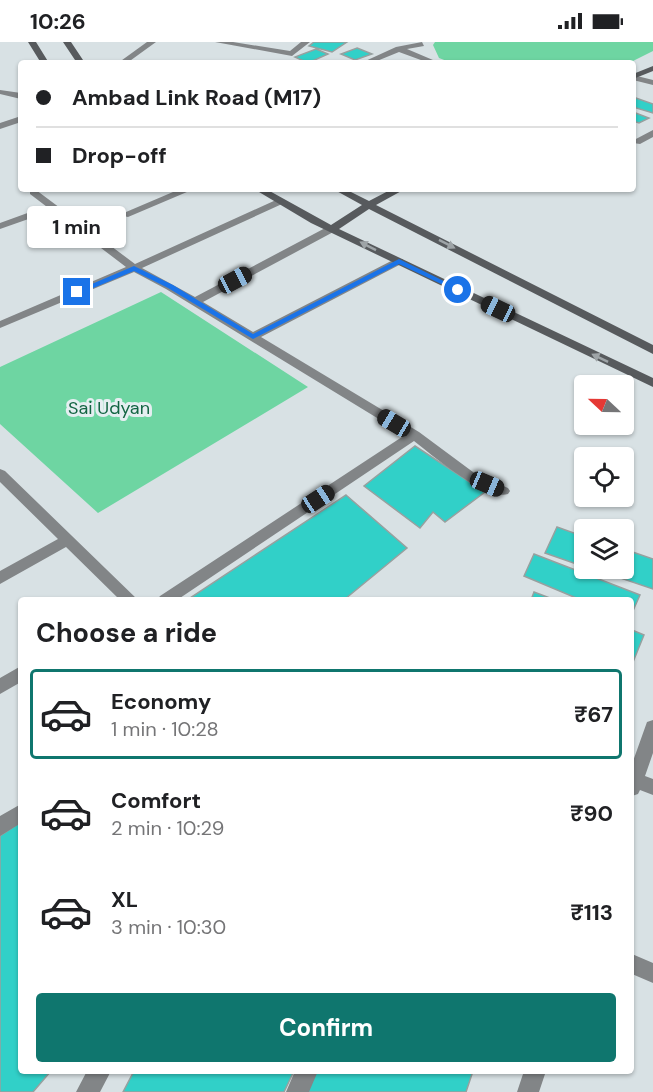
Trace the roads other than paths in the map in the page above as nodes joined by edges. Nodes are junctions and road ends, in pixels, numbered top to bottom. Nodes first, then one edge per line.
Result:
1 (32, 42) edge
2 (67, 42) edge
3 (152, 42) edge
4 (219, 42) edge
5 (306, 42) edge
6 (412, 42) edge
7 (425, 43) edge
8 (399, 49) junction
9 (43, 60) edge
10 (79, 60) edge
11 (126, 60) edge
12 (372, 60) edge
13 (428, 60) edge
14 (653, 68) edge
15 (636, 76) edge
16 (636, 78) edge
17 (653, 83) edge
18 (0, 92) edge
19 (18, 95) edge
20 (18, 120) edge
21 (0, 126) edge
22 (653, 133) edge
23 (637, 142) dead end
24 (33, 192) edge
25 (182, 192) edge
26 (264, 192) edge
27 (344, 192) edge
28 (394, 192) edge
29 (279, 202) junction
30 (370, 204) junction
31 (33, 214) dead end
32 (124, 215) dead end
33 (0, 226) edge
34 (333, 228) junction
35 (399, 261) junction
36 (134, 268) junction
37 (195, 302) junction
38 (0, 325) edge
39 (253, 337) junction
40 (653, 350) edge
41 (653, 383) edge
42 (414, 435) junction
43 (0, 474) edge
44 (503, 491) dead end
45 (67, 540) junction
46 (0, 578) edge
47 (127, 597) edge
48 (170, 597) edge
49 (18, 675) edge
50 (0, 687) edge
51 (653, 727) edge
52 (634, 781) edge
53 (634, 784) edge
54 (653, 787) edge
55 (18, 814) edge
56 (0, 827) edge
57 (634, 965) edge
58 (653, 973) edge
59 (98, 1074) edge
60 (306, 1074) edge
61 (534, 1074) edge
62 (87, 1092) edge
63 (297, 1092) edge
64 (528, 1092) edge

1 - 9 main road
2 - 10 main road
3 - 11 street
4 - 5 street
6 - 7 street
7 - 8 street
8 - 12 street
8 - 13 street
14 - 15 main road
16 - 17 street
18 - 19 street
20 - 21 street
22 - 23 street
24 - 36 street
25 - 32 street
26 - 29 main road
27 - 30 main road
28 - 30 main road
29 - 34 main road
29 - 36 street
30 - 34 main road
30 -> 40 main road
31 - 33 street
35 -> 34 main road
34 - 37 street
35 - 39 street
41 -> 35 main road
36 - 37 street
36 - 38 street
37 - 39 street
39 - 42 street
42 - 44 street
42 - 48 street
43 - 45 street
45 - 46 street
45 - 47 street
49 - 50 street
51 - 52 street
53 - 54 street
55 - 56 street
57 - 58 street
59 - 62 street
60 - 63 street
61 - 64 street

